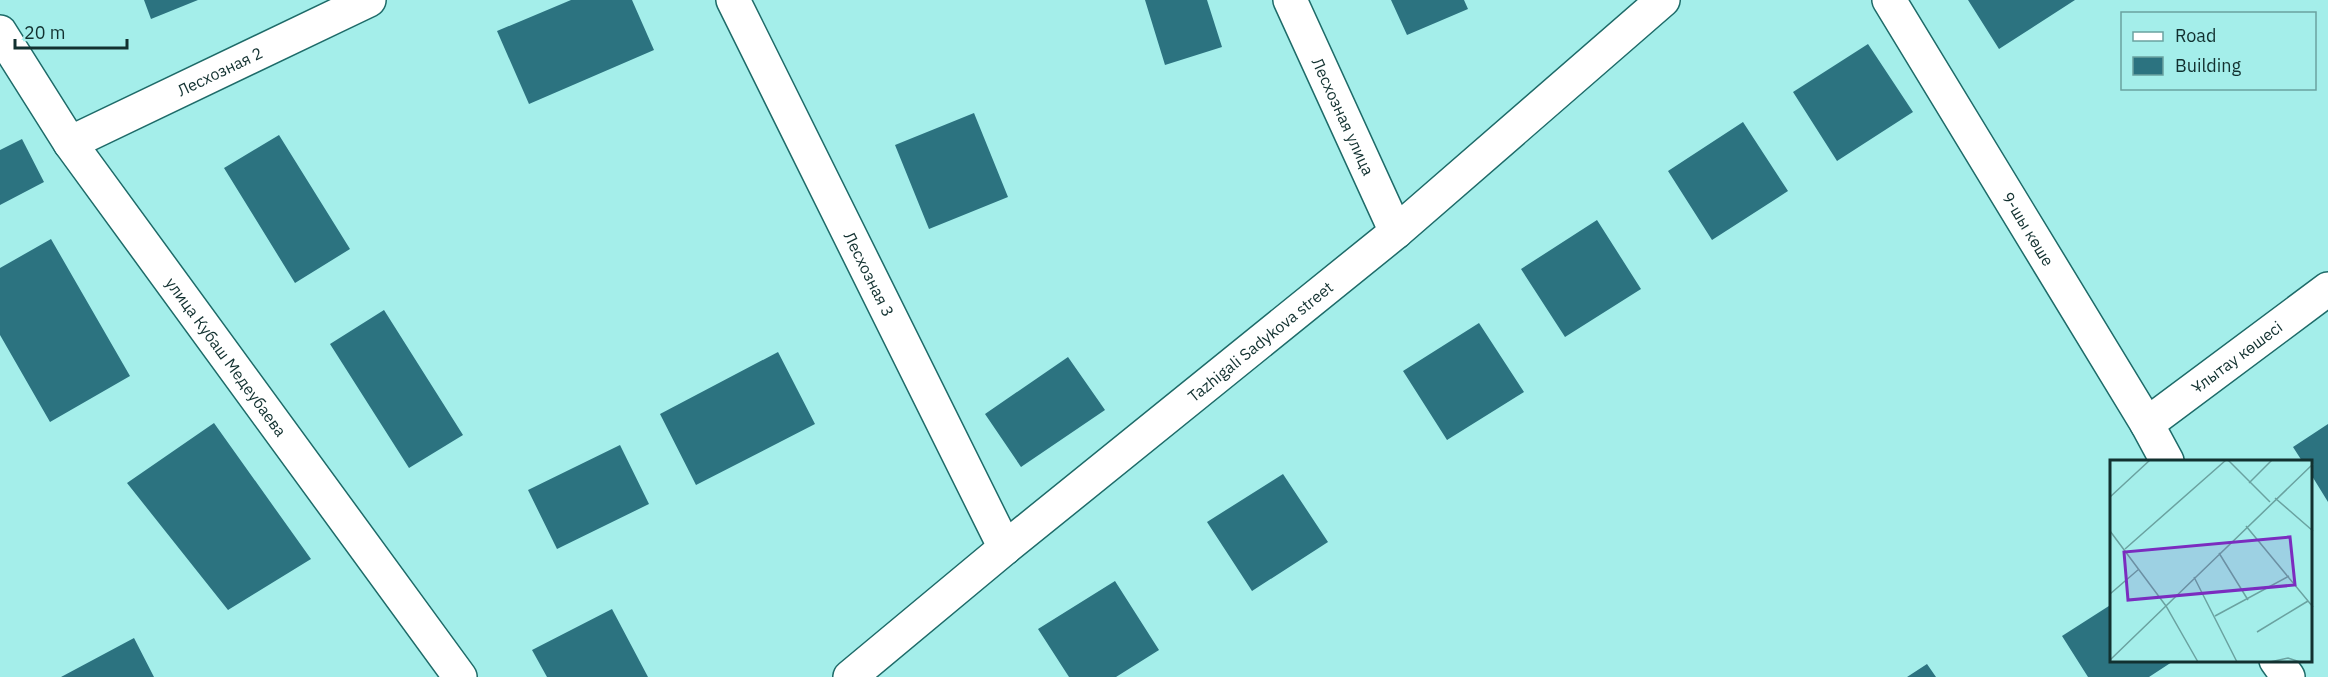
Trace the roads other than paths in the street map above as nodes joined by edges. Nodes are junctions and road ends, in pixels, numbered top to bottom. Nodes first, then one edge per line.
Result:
1 (369, 0) edge
2 (733, 0) edge
3 (1290, 0) edge
4 (1663, 0) edge
5 (1889, 0) edge
6 (0, 32) edge
7 (70, 143) junction
8 (1396, 232) junction
9 (2328, 289) edge
10 (2147, 424) junction
11 (2166, 460) edge
12 (1005, 548) junction
13 (2277, 662) edge
14 (460, 677) edge
15 (850, 677) edge
16 (2288, 677) edge

1 - 7 street, Лесхозная 2
2 - 12 street, Лесхозная 3
3 - 8 street, Лесхозная улица
4 - 8 street, Tazhigali Sadykova street
5 - 10 street, 9-шы көше
6 - 7 street, улица Кубаш Медеубаева
7 - 14 street, улица Кубаш Медеубаева
8 - 12 street, Tazhigali Sadykova street
9 - 10 street, Ұлытау көшесi
10 - 11 street, 9-шы көше
12 - 15 street, Tazhigali Sadykova street
13 - 16 street

